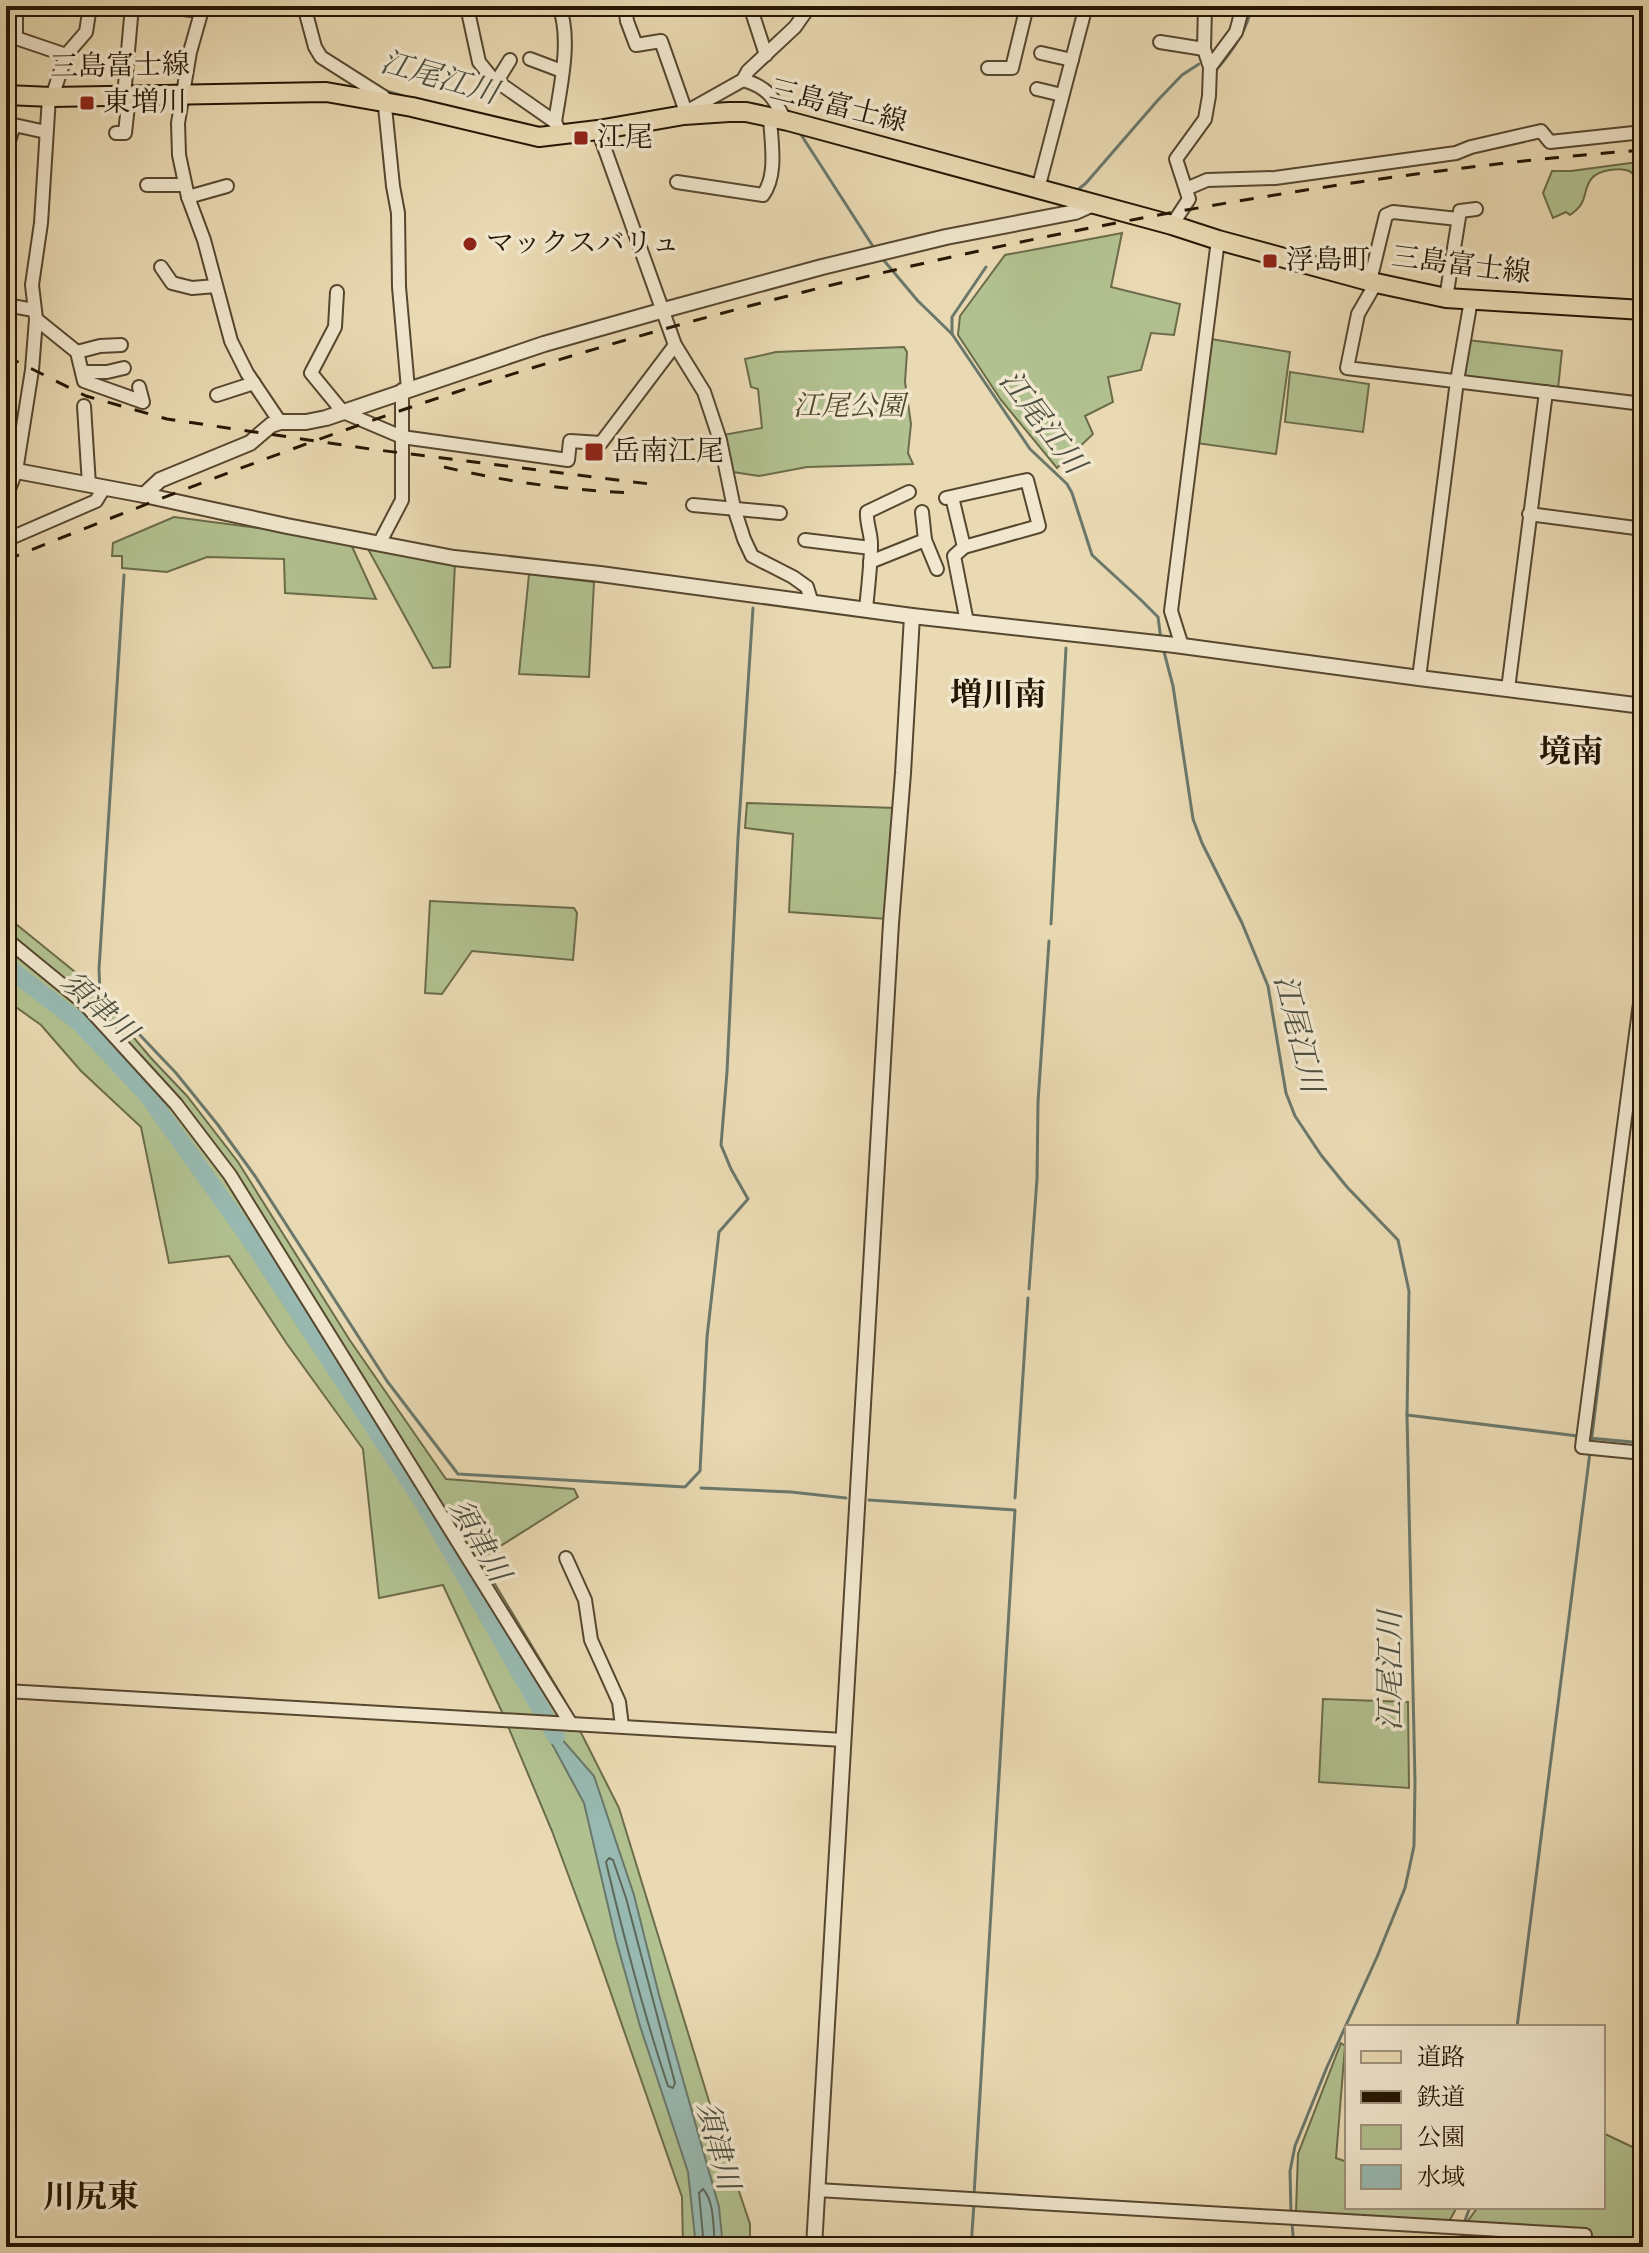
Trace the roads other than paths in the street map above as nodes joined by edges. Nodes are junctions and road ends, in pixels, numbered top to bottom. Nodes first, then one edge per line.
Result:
1 (16, 6) edge
2 (90, 6) edge
3 (132, 6) edge
4 (156, 6) edge
5 (304, 6) edge
6 (472, 6) edge
7 (559, 6) edge
8 (625, 6) edge
9 (750, 6) edge
10 (812, 6) edge
11 (1027, 6) edge
12 (1086, 6) edge
13 (1205, 6) edge
14 (1243, 6) edge
15 (202, 8) edge
16 (1160, 42) dead end
17 (1204, 49) junction
18 (1041, 53) dead end
19 (66, 55) junction
20 (766, 55) junction
21 (530, 59) dead end
22 (510, 60) dead end
23 (1072, 60) junction
24 (1210, 67) junction
25 (988, 68) dead end
26 (562, 71) junction
27 (743, 80) junction
28 (497, 81) junction
29 (1037, 89) dead end
30 (184, 93) junction
31 (6, 95) edge
32 (1062, 95) junction
33 (127, 96) junction
34 (50, 97) junction
35 (385, 103) junction
36 (685, 113) junction
37 (777, 119) junction
38 (558, 129) junction
39 (598, 130) junction
40 (46, 132) junction
41 (1643, 132) edge
42 (116, 133) dead end
43 (6, 151) edge
44 (677, 182) dead end
45 (147, 185) dead end
46 (227, 186) dead end
47 (1038, 189) junction
48 (1186, 189) junction
49 (187, 191) junction
50 (1078, 200) junction
51 (1476, 209) dead end
52 (1458, 219) junction
53 (1172, 225) junction
54 (1218, 240) junction
55 (161, 267) dead end
56 (1373, 282) junction
57 (216, 286) junction
58 (337, 292) dead end
59 (1446, 298) junction
60 (1471, 300) junction
61 (6, 305) edge
62 (664, 310) junction
63 (1643, 310) edge
64 (35, 315) junction
65 (121, 345) dead end
66 (675, 345) junction
67 (77, 352) junction
68 (124, 368) dead end
69 (82, 372) junction
70 (1457, 381) junction
71 (254, 383) junction
72 (139, 387) dead end
73 (405, 390) junction
74 (1546, 392) junction
75 (217, 395) dead end
76 (1643, 404) edge
77 (84, 406) dead end
78 (343, 412) junction
79 (280, 422) junction
80 (402, 437) junction
81 (11, 470) edge
82 (96, 486) junction
83 (909, 492) dead end
84 (144, 495) junction
85 (6, 497) edge
86 (693, 505) dead end
87 (734, 508) junction
88 (922, 512) dead end
89 (780, 513) dead end
90 (1529, 514) junction
91 (1643, 529) edge
92 (6, 540) edge
93 (805, 540) dead end
94 (925, 540) junction
95 (379, 544) junction
96 (964, 547) junction
97 (871, 548) junction
98 (870, 562) junction
99 (937, 569) dead end
100 (811, 600) junction
101 (866, 609) junction
102 (912, 616) junction
103 (967, 622) junction
104 (1178, 646) junction
105 (1419, 678) junction
106 (1508, 689) junction
107 (1643, 706) edge
108 (6, 939) edge
109 (1643, 980) edge
110 (1643, 1453) edge
111 (566, 1558) dead end
112 (6, 1691) edge
113 (571, 1724) junction
114 (622, 1726) junction
115 (844, 1740) junction
116 (817, 2190) junction
117 (1585, 2235) dead end
118 (814, 2247) edge

1 - 19 street
2 - 19 street
3 - 33 street
4 - 15 street
5 - 35 street
6 - 28 street
7 - 26 street
8 - 36 street
9 - 20 street
10 - 20 street
11 - 25 street
12 - 23 street
13 - 17 street
14 - 24 street
15 - 30 street
16 - 17 street
17 - 24 street
18 - 23 street
19 - 34 street
20 - 27 street
21 - 26 street
22 - 28 street
23 - 32 street
24 - 48 street
26 - 38 street
27 - 36 street
27 - 37 street
28 - 38 street
29 - 32 street
30 - 33 main road, 三島富士線
30 - 35 main road, 三島富士線
30 - 49 street
31 - 34 main road, 三島富士線
32 - 47 street
33 - 34 main road, 三島富士線
33 - 42 street
34 - 40 street
35 - 38 main road, 三島富士線
35 - 73 street
36 - 37 main road, 三島富士線
36 - 39 main road, 三島富士線
37 - 44 street
37 - 47 main road, 三島富士線
38 - 39 main road, 三島富士線
39 - 62 street
40 - 43 street
40 - 64 street
41 - 48 street
45 - 49 street
46 - 49 street
47 - 50 main road, 三島富士線
48 - 53 street
49 - 57 street
50 - 53 main road, 三島富士線
50 - 62 street
51 - 52 street
52 - 56 street
52 - 59 street
53 - 54 main road, 三島富士線
54 - 56 main road, 三島富士線
54 - 104 street
55 - 57 street
56 - 59 main road, 三島富士線
56 - 70 street
57 - 71 street
58 - 78 street
59 - 60 main road, 三島富士線
60 - 63 main road, 三島富士線
60 - 70 street
61 - 64 street
62 - 66 street
62 - 73 street
64 - 67 street
64 - 81 street
65 - 67 street
66 - 80 street
66 - 87 street
67 - 69 street
68 - 69 street
69 - 72 street
70 - 74 street
70 - 105 street
71 - 75 street
71 - 79 street
73 - 78 street
73 - 80 street
74 - 76 street
74 - 90 street
77 - 82 street
78 - 79 street
78 - 80 street
79 - 84 street
80 - 95 street
81 - 82 street
81 - 85 street
82 - 84 street
82 - 92 street
83 - 97 street
84 - 95 street
86 - 87 street
87 - 89 street
87 - 100 street
88 - 94 street
90 - 91 street
90 - 106 street
93 - 97 street
94 - 98 street
94 - 99 street
95 - 100 street
96 - 96 street
96 - 103 street
97 - 98 street
98 - 101 street
100 - 101 street
101 - 102 street
102 - 103 street
102 - 115 street
103 - 104 street
104 - 105 street
105 - 106 street
106 - 107 street
108 - 113 street
109 - 110 street
111 - 114 street
112 - 113 street
113 - 114 street
114 - 115 street
115 - 116 street
116 - 117 street
116 - 118 street

